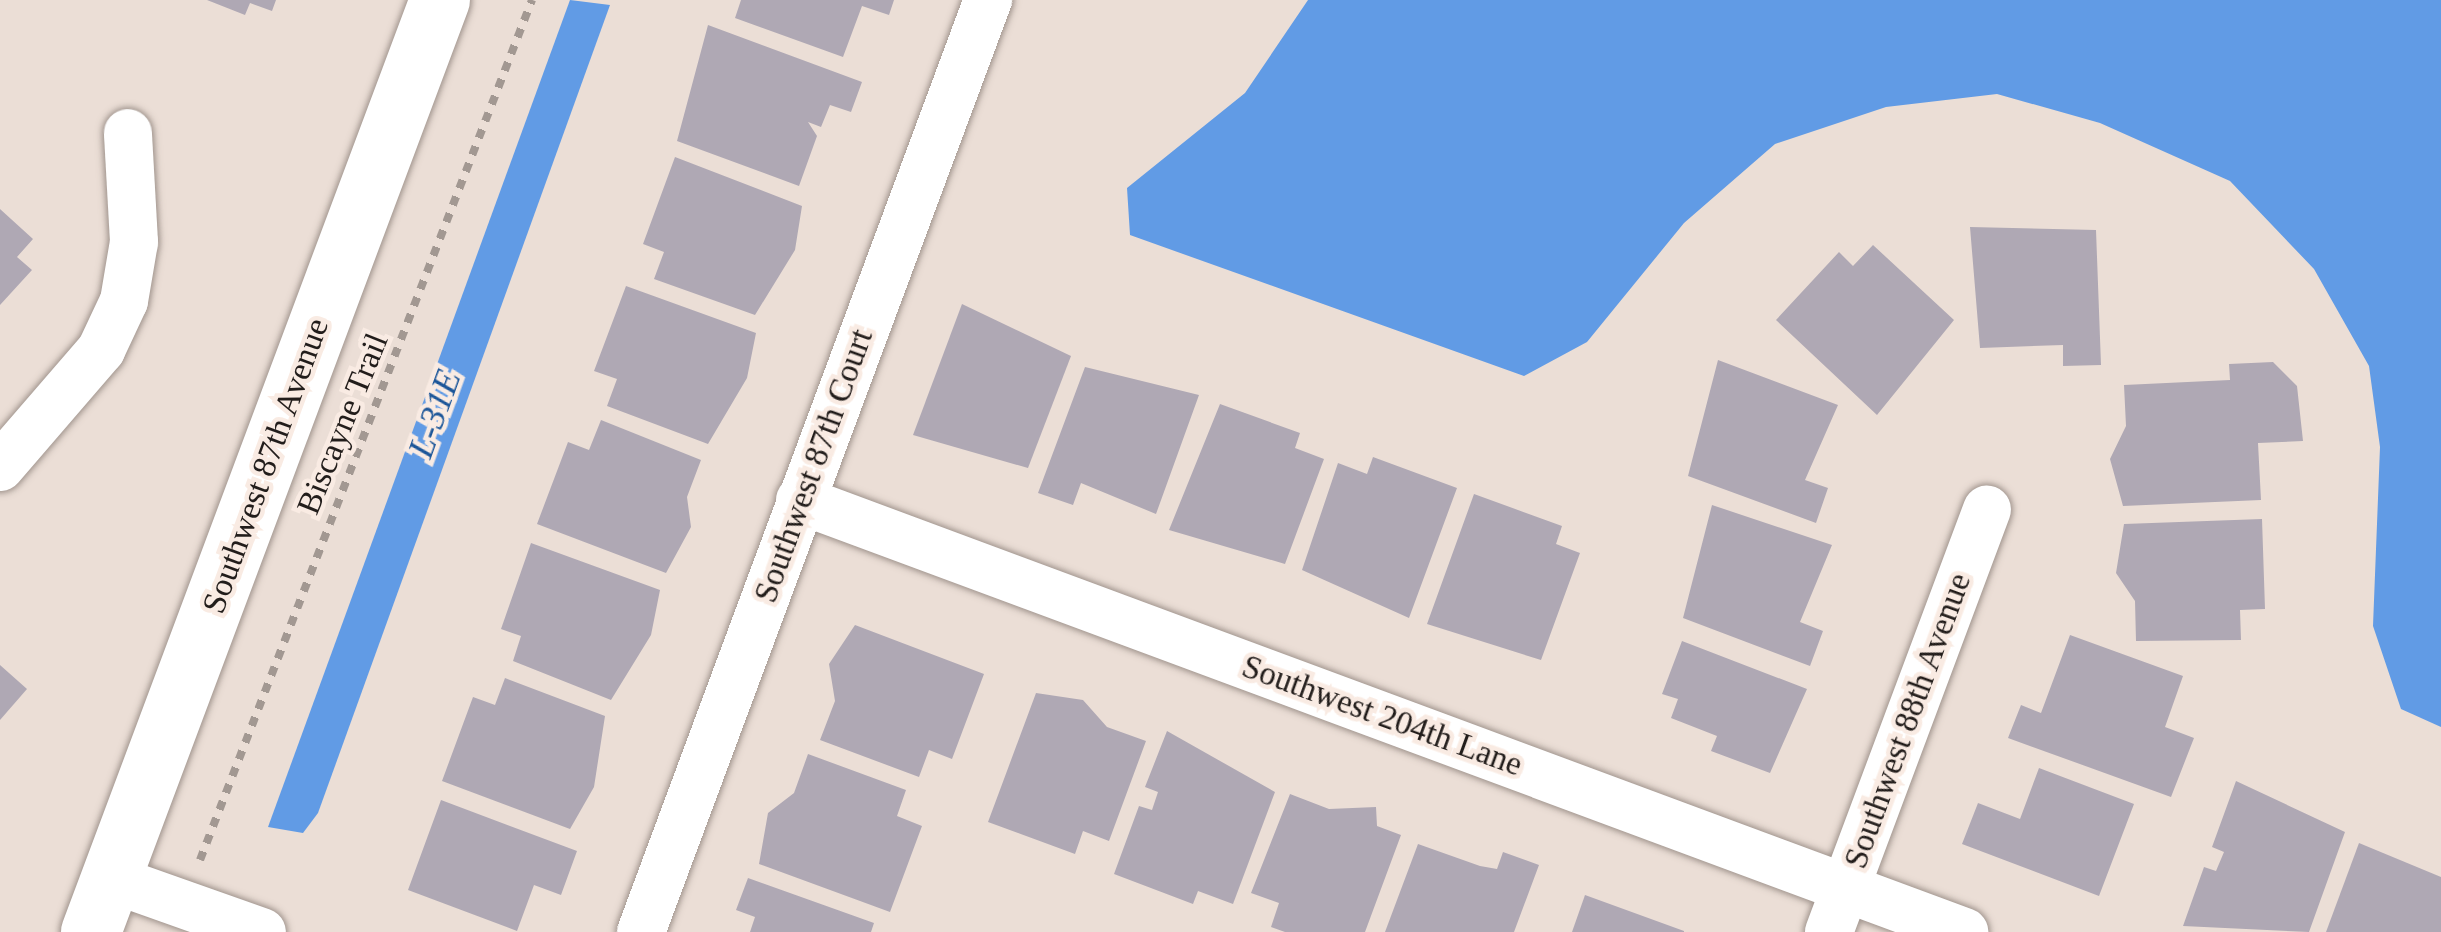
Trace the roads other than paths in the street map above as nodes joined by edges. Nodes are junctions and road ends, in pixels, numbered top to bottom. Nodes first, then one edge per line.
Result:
1 (440, 0) edge
2 (988, 0) edge
3 (128, 133) dead end
4 (0, 467) edge
5 (800, 500) junction
6 (1987, 510) dead end
7 (102, 906) edge
8 (1838, 910) edge
9 (262, 932) edge
10 (641, 932) edge
11 (1964, 932) edge

1 - 7 street, Southwest 87th Avenue
2 - 5 street, Southwest 87th Court
3 - 4 street
5 - 8 street, Southwest 204th Lane
5 - 10 street, Southwest 87th Court
6 - 8 street, Southwest 88th Avenue
7 - 9 street
8 - 11 street, Southwest 204th Lane

